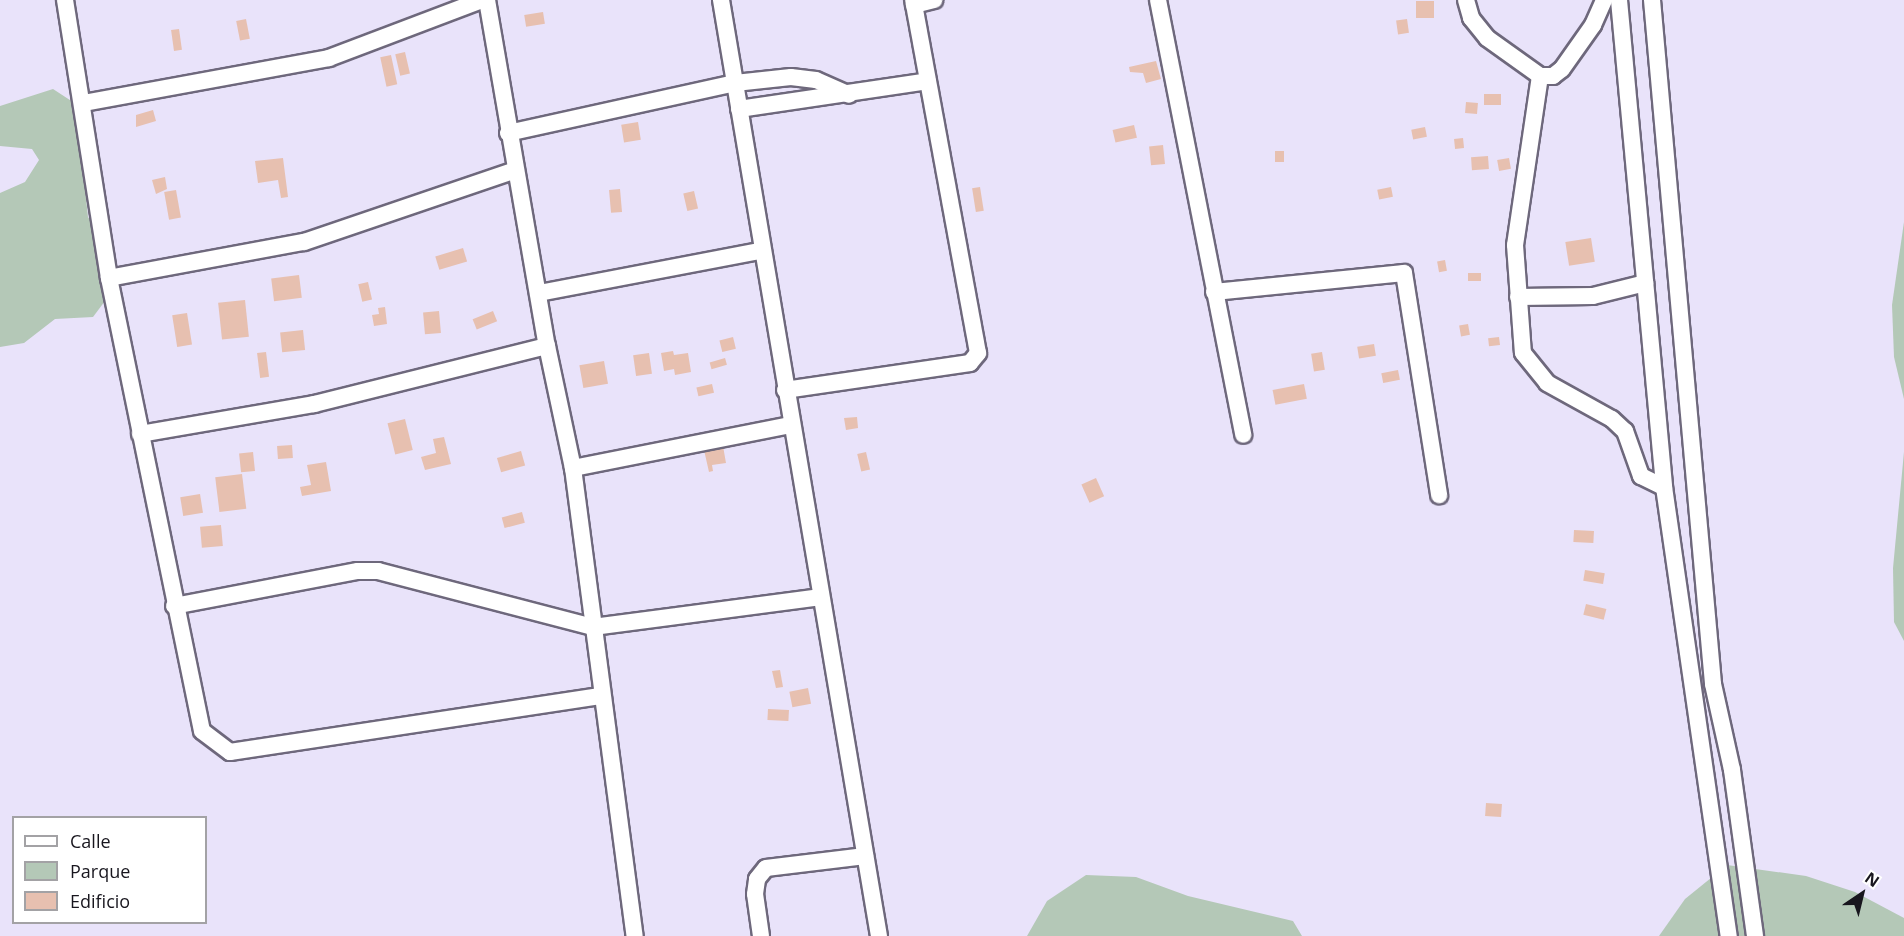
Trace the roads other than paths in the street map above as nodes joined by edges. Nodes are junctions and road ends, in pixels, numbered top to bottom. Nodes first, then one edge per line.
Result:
1 (65, 0) edge
2 (482, 0) edge
3 (487, 0) edge
4 (721, 0) edge
5 (934, 0) edge
6 (1158, 0) edge
7 (1466, 0) edge
8 (1604, 0) edge
9 (1619, 0) edge
10 (1652, 0) edge
11 (914, 3) edge
12 (1540, 76) junction
13 (928, 81) junction
14 (735, 83) junction
15 (849, 95) junction
16 (84, 103) junction
17 (739, 109) junction
18 (508, 133) junction
19 (515, 170) junction
20 (760, 251) junction
21 (110, 278) junction
22 (1645, 283) junction
23 (1214, 292) junction
24 (539, 293) junction
25 (1518, 297) junction
26 (547, 346) junction
27 (785, 390) junction
28 (791, 425) junction
29 (140, 434) junction
30 (1243, 435) dead end
31 (573, 468) junction
32 (1664, 487) junction
33 (1438, 495) dead end
34 (821, 597) junction
35 (174, 606) junction
36 (593, 627) junction
37 (602, 696) junction
38 (865, 855) junction
39 (634, 936) edge
40 (761, 936) edge
41 (879, 936) edge
42 (1729, 936) edge
43 (1755, 936) edge

1 - 16 street
2 - 16 street
3 - 18 street
4 - 14 street
5 - 11 street
6 - 23 street
7 - 12 street
8 - 12 street
9 - 22 street
10 - 43 street
11 - 13 street
12 - 25 street
13 - 15 street
13 - 27 street
14 - 15 street
14 - 17 street
14 - 18 street
15 - 17 street
16 - 21 street
17 - 20 street
18 - 19 street
19 - 21 street
19 - 24 street
20 - 24 street
20 - 27 street
21 - 29 street
22 - 25 street
22 - 32 street
23 - 30 street
23 - 33 street
24 - 26 street
25 - 32 street
26 - 29 street
26 - 31 street
27 - 28 street
28 - 31 street
28 - 34 street
29 - 35 street
31 - 36 street
32 - 42 street
34 - 36 street
34 - 38 street
35 - 36 street
35 - 37 street
36 - 37 street
37 - 39 street
38 - 40 street
38 - 41 street

